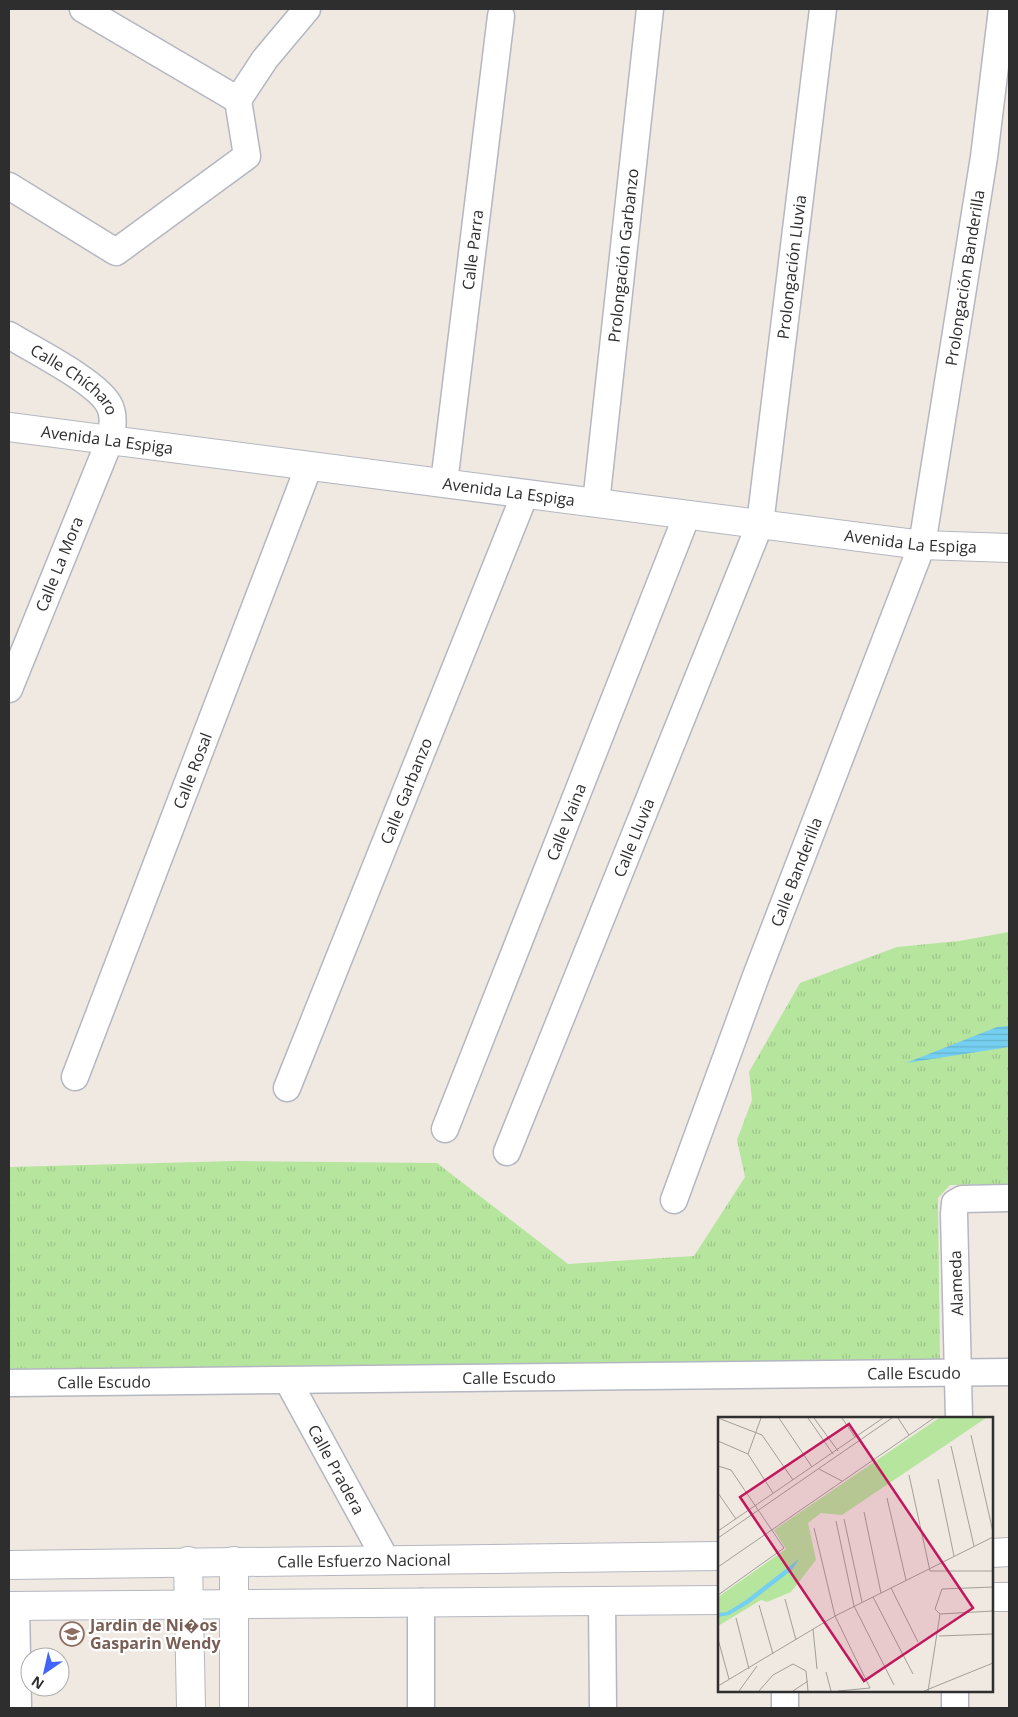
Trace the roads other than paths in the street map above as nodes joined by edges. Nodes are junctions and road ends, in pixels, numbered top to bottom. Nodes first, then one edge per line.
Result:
1 (82, 9) edge
2 (307, 9) edge
3 (650, 9) edge
4 (823, 9) edge
5 (1002, 9) edge
6 (500, 16) dead end
7 (238, 100) junction
8 (9, 186) edge
9 (9, 335) edge
10 (9, 427) edge
11 (110, 440) junction
12 (309, 466) junction
13 (444, 484) junction
14 (525, 494) junction
15 (596, 503) junction
16 (687, 515) junction
17 (760, 524) junction
18 (922, 545) junction
19 (1009, 548) edge
20 (9, 689) edge
21 (76, 1077) dead end
22 (287, 1088) dead end
23 (445, 1129) dead end
24 (507, 1152) dead end
25 (1009, 1198) edge
26 (674, 1200) dead end
27 (1009, 1372) edge
28 (959, 1373) junction
29 (288, 1381) junction
30 (9, 1383) edge
31 (959, 1417) edge
32 (1009, 1552) edge
33 (993, 1553) edge
34 (718, 1556) edge
35 (386, 1560) junction
36 (188, 1561) junction
37 (234, 1561) junction
38 (9, 1565) edge
39 (993, 1597) edge
40 (1009, 1597) edge
41 (718, 1600) edge
42 (602, 1601) junction
43 (421, 1602) junction
44 (189, 1604) junction
45 (233, 1604) junction
46 (13, 1606) edge
47 (786, 1692) edge
48 (955, 1692) edge
49 (18, 1708) edge
50 (191, 1708) edge
51 (234, 1708) edge
52 (421, 1708) edge
53 (603, 1708) edge
54 (785, 1708) edge
55 (955, 1708) edge

1 - 7 street
2 - 7 street
3 - 15 street, Prolongación Garbanzo
4 - 17 street, Prolongación Lluvia
5 - 18 street, Prolongación Banderilla
6 - 13 street, Calle Parra
7 - 8 street
9 - 11 street, Calle Chícharo
10 - 11 street, Avenida La Espiga
11 - 12 street, Avenida La Espiga
11 - 20 street, Calle La Mora
12 - 13 street, Avenida La Espiga
12 - 21 street, Calle Rosal
13 - 14 street, Avenida La Espiga
14 - 15 street, Avenida La Espiga
14 - 22 street, Calle Garbanzo
15 - 16 street, Avenida La Espiga
16 - 17 street, Avenida La Espiga
16 - 23 street, Calle Vaina
17 - 18 street, Avenida La Espiga
17 - 24 street, Calle Lluvia
18 - 19 street, Avenida La Espiga
18 - 26 street, Calle Banderilla
25 - 28 street, Alameda
27 - 28 street, Calle Escudo
28 - 29 street, Calle Escudo
28 - 31 street, Alameda
29 - 30 street, Calle Escudo
29 - 35 street, Calle Pradera
32 - 33 street
34 - 35 street, Calle Esfuerzo Nacional
35 - 37 street, Calle Esfuerzo Nacional
36 - 37 street, Calle Esfuerzo Nacional
36 - 38 street, Calle Esfuerzo Nacional
36 - 44 street
37 - 45 street
39 - 40 street
41 - 42 street
42 - 43 street
42 - 53 street
43 - 45 street
43 - 52 street
44 - 45 street
44 - 46 street
44 - 50 street
45 - 51 street
46 - 49 street
47 - 54 street
48 - 55 street

